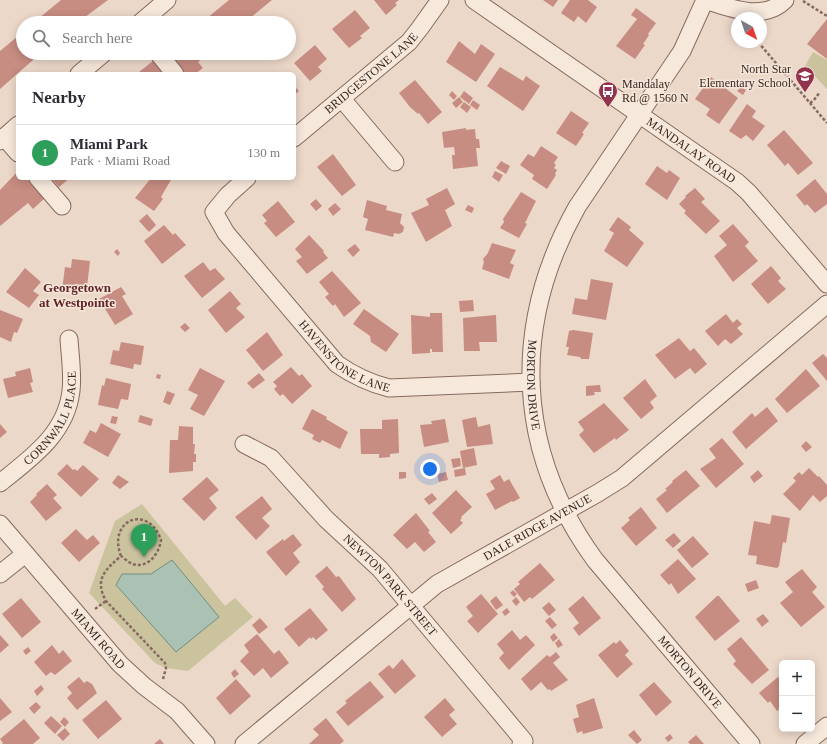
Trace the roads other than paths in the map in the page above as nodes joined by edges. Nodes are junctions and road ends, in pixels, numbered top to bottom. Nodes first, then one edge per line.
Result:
1 (167, 0) edge
2 (440, 0) edge
3 (474, 0) edge
4 (705, 0) edge
5 (785, 0) edge
6 (148, 16) edge
7 (96, 60) edge
8 (164, 60) edge
9 (81, 72) edge
10 (173, 72) edge
11 (342, 98) junction
12 (640, 114) junction
13 (16, 128) edge
14 (296, 136) edge
15 (2, 139) edge
16 (16, 151) edge
17 (394, 162) dead end
18 (40, 180) edge
19 (244, 180) edge
20 (62, 206) dead end
21 (827, 284) edge
22 (827, 304) edge
23 (68, 339) dead end
24 (531, 382) junction
25 (244, 444) dead end
26 (0, 483) edge
27 (565, 512) junction
28 (0, 524) edge
29 (25, 554) junction
30 (0, 574) edge
31 (411, 604) junction
32 (827, 726) edge
33 (523, 743) edge
34 (206, 744) edge
35 (244, 744) edge
36 (751, 744) edge
37 (805, 744) edge

1 - 6 street
2 - 11 street, BRIDGESTONE LANE
3 - 12 street, MANDALAY ROAD
4 - 5 street
4 - 12 street, MORTON DRIVE
7 - 9 street
8 - 10 street
11 - 14 street, BRIDGESTONE LANE
11 - 17 street
12 - 21 street, MANDALAY ROAD
12 - 24 street, MORTON DRIVE
13 - 15 street
15 - 16 street
18 - 20 street
19 - 24 street, HAVENSTONE LANE
22 - 27 street, DALE RIDGE AVENUE
23 - 26 street, CORNWALL PLACE
24 - 27 street, MORTON DRIVE
25 - 31 street, NEWTON PARK STREET
27 - 31 street, DALE RIDGE AVENUE
27 - 36 street, MORTON DRIVE
28 - 29 street, MIAMI ROAD
29 - 30 street
29 - 34 street, MIAMI ROAD
31 - 33 street, NEWTON PARK STREET
31 - 35 street, DALE RIDGE AVENUE
32 - 37 street

